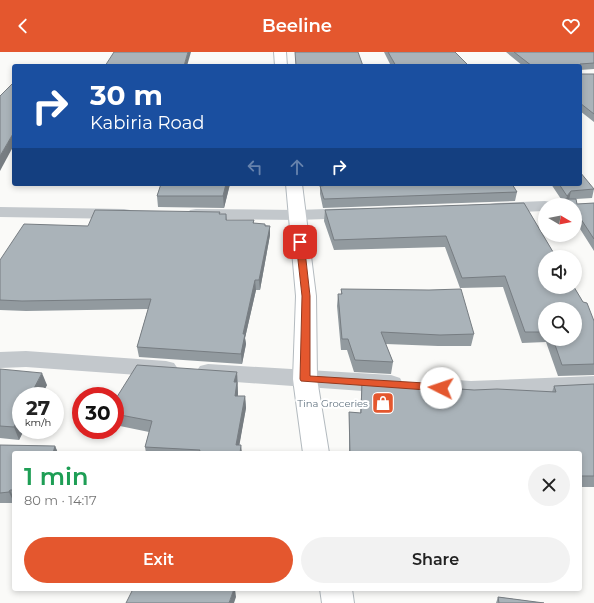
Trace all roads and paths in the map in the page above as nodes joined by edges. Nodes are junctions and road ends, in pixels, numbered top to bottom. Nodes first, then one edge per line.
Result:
1 (280, 52) edge
2 (281, 64) edge
3 (294, 186) edge
4 (538, 206) edge
5 (481, 209) edge
6 (0, 212) edge
7 (369, 213) edge
8 (141, 214) edge
9 (180, 214) edge
10 (297, 215) junction
11 (0, 360) edge
12 (305, 379) junction
13 (594, 385) edge
14 (316, 451) edge
15 (336, 591) edge
16 (338, 603) edge

1 - 2 main road
3 - 10 main road
4 - 5 street
6 - 8 street
7 - 10 street
9 - 10 street
10 - 12 main road
11 - 12 street
12 - 13 street
12 - 14 main road
15 - 16 main road

